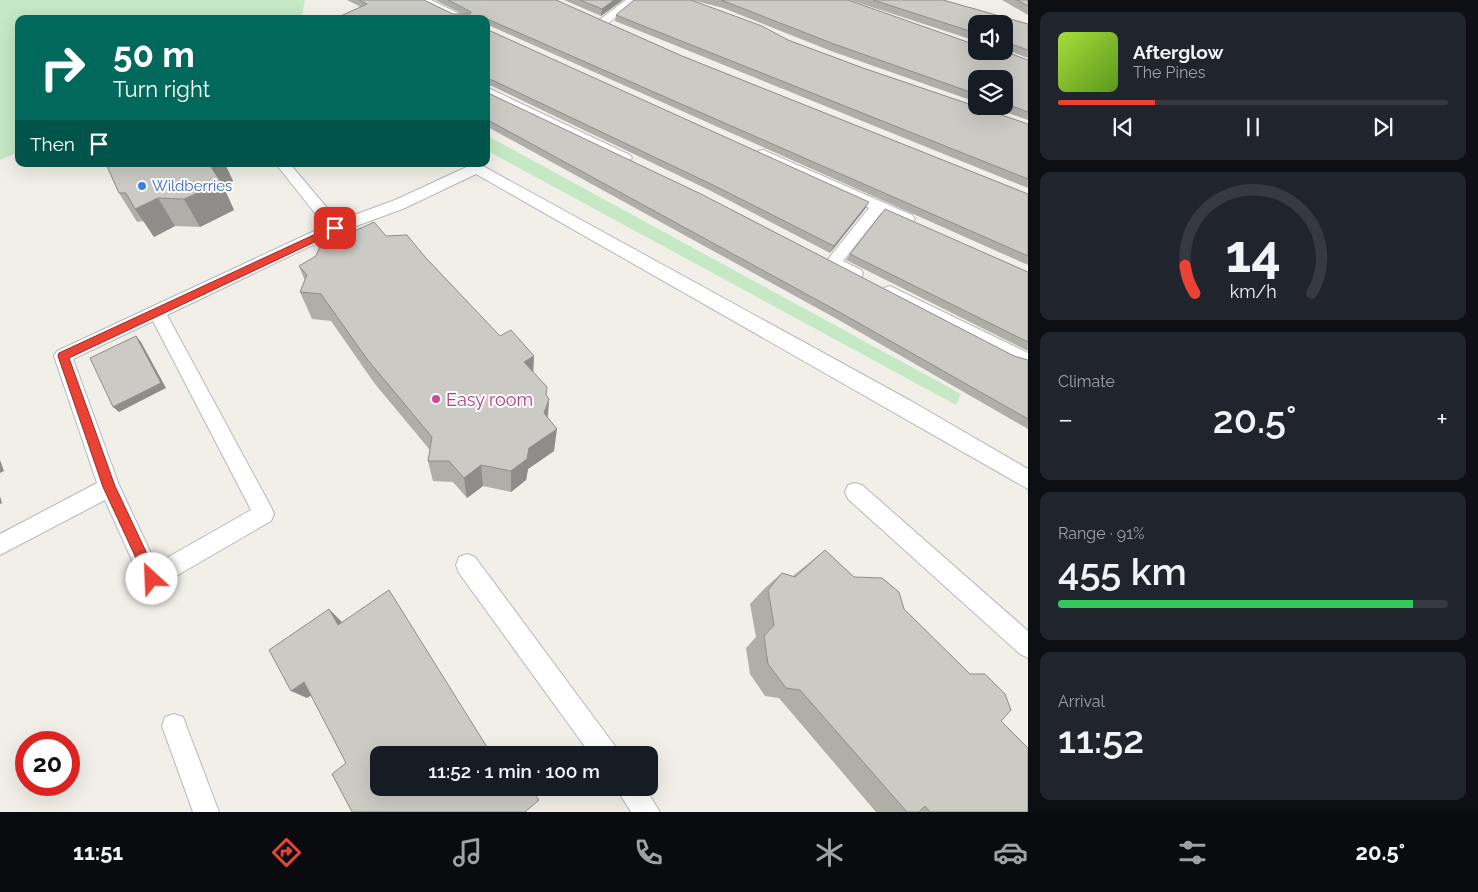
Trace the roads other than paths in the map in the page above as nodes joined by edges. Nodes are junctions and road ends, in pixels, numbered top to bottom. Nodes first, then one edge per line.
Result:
1 (422, 0) edge
2 (633, 0) edge
3 (455, 15) edge
4 (591, 16) edge
5 (603, 22) junction
6 (621, 30) edge
7 (490, 93) edge
8 (750, 148) edge
9 (635, 163) edge
10 (285, 167) edge
11 (471, 167) edge
12 (475, 167) edge
13 (878, 206) junction
14 (922, 226) edge
15 (335, 228) junction
16 (157, 312) junction
17 (1028, 360) edge
18 (1028, 480) edge
19 (109, 487) junction
20 (855, 492) dead end
21 (0, 545) edge
22 (467, 565) dead end
23 (1028, 646) edge
24 (174, 726) dead end
25 (599, 746) edge
26 (635, 796) edge
27 (206, 812) edge
28 (647, 812) edge

1 - 3 lane
2 - 5 lane
4 - 5 lane
5 - 6 lane
7 - 9 lane
8 - 13 lane
10 - 15 lane
11 - 15 lane
12 - 18 lane
13 - 14 lane
13 - 17 lane
15 - 16 lane
16 - 19 lane
16 - 19 lane
19 - 21 lane
20 - 23 lane
22 - 25 lane
24 - 27 lane
26 - 28 lane

